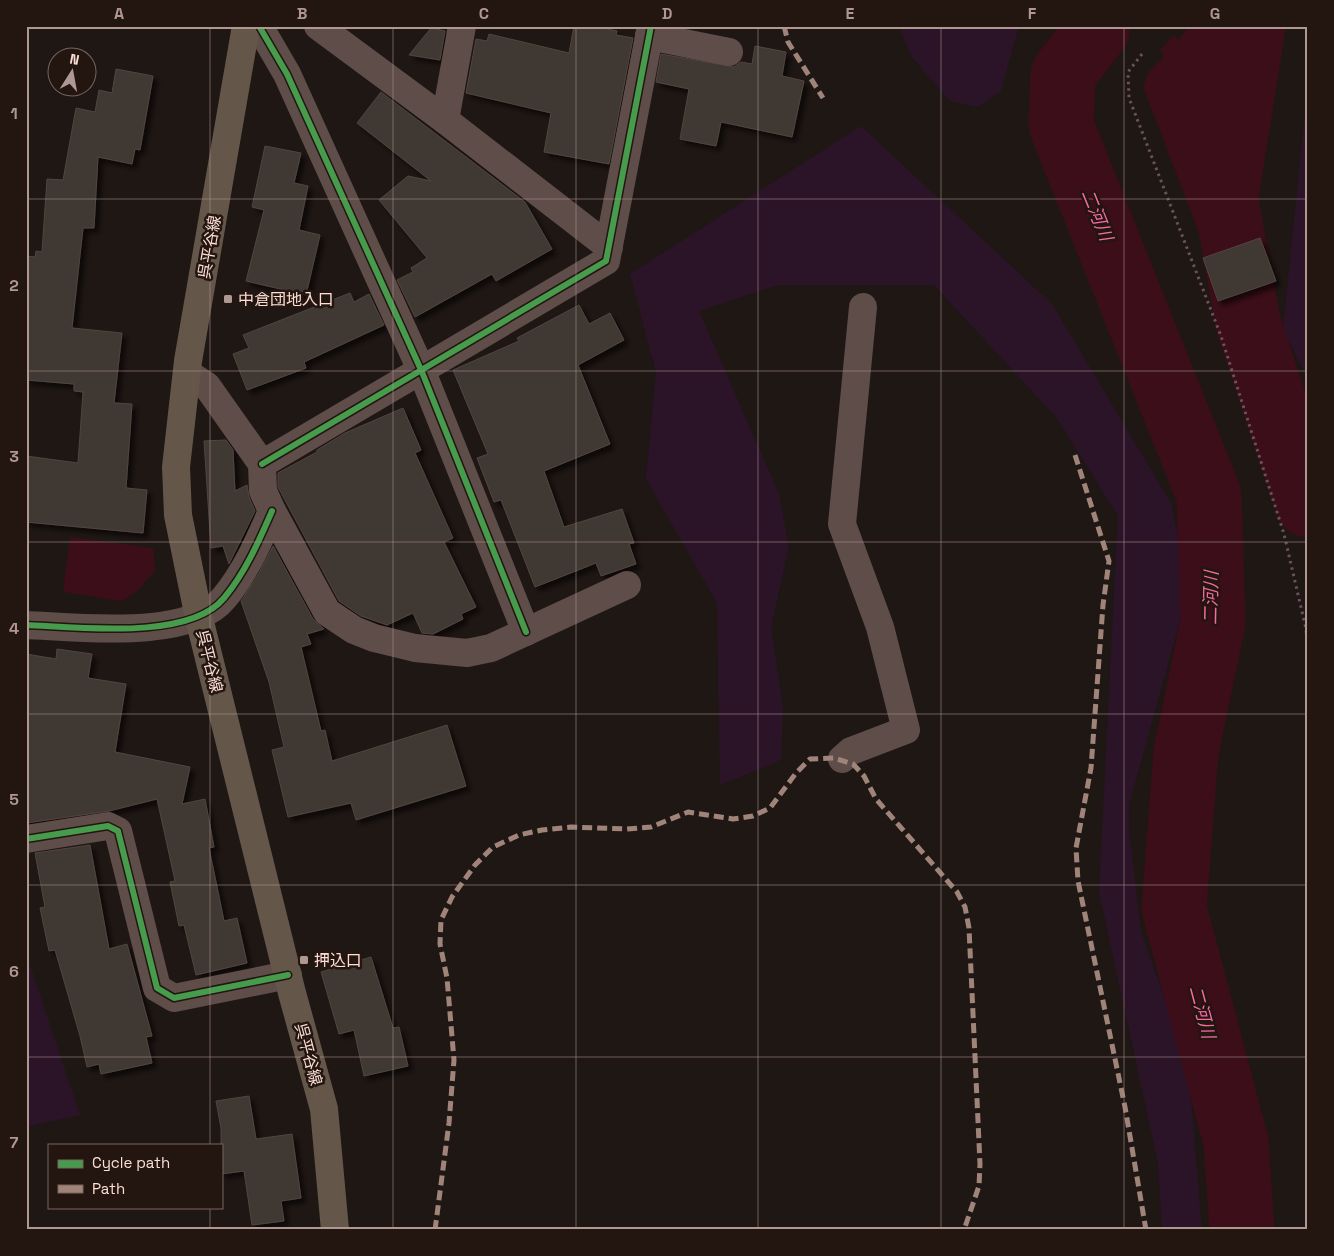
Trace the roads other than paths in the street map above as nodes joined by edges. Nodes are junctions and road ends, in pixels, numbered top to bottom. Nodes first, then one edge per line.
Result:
1 (246, 26) edge
2 (259, 26) edge
3 (318, 26) edge
4 (462, 26) edge
5 (650, 31) edge
6 (729, 52) dead end
7 (444, 120) junction
8 (609, 247) junction
9 (863, 307) dead end
10 (422, 372) junction
11 (187, 373) junction
12 (262, 464) junction
13 (272, 511) junction
14 (627, 585) dead end
15 (199, 618) junction
16 (26, 625) edge
17 (526, 632) junction
18 (842, 759) dead end
19 (26, 839) edge
20 (288, 975) junction
21 (335, 1230) edge

1 - 11 main road, 呉平谷線
2 - 10 street
3 - 7 street
4 - 7 street
5 - 6 street
5 - 8 street
7 - 8 street
8 - 10 street
9 - 18 street
10 - 12 street
10 - 17 street
11 - 12 street
11 - 15 main road, 呉平谷線
12 - 13 street
13 - 15 street
13 - 17 street
14 - 17 street
15 - 16 street
15 - 20 main road, 呉平谷線
19 - 20 street
20 - 21 main road, 呉平谷線

